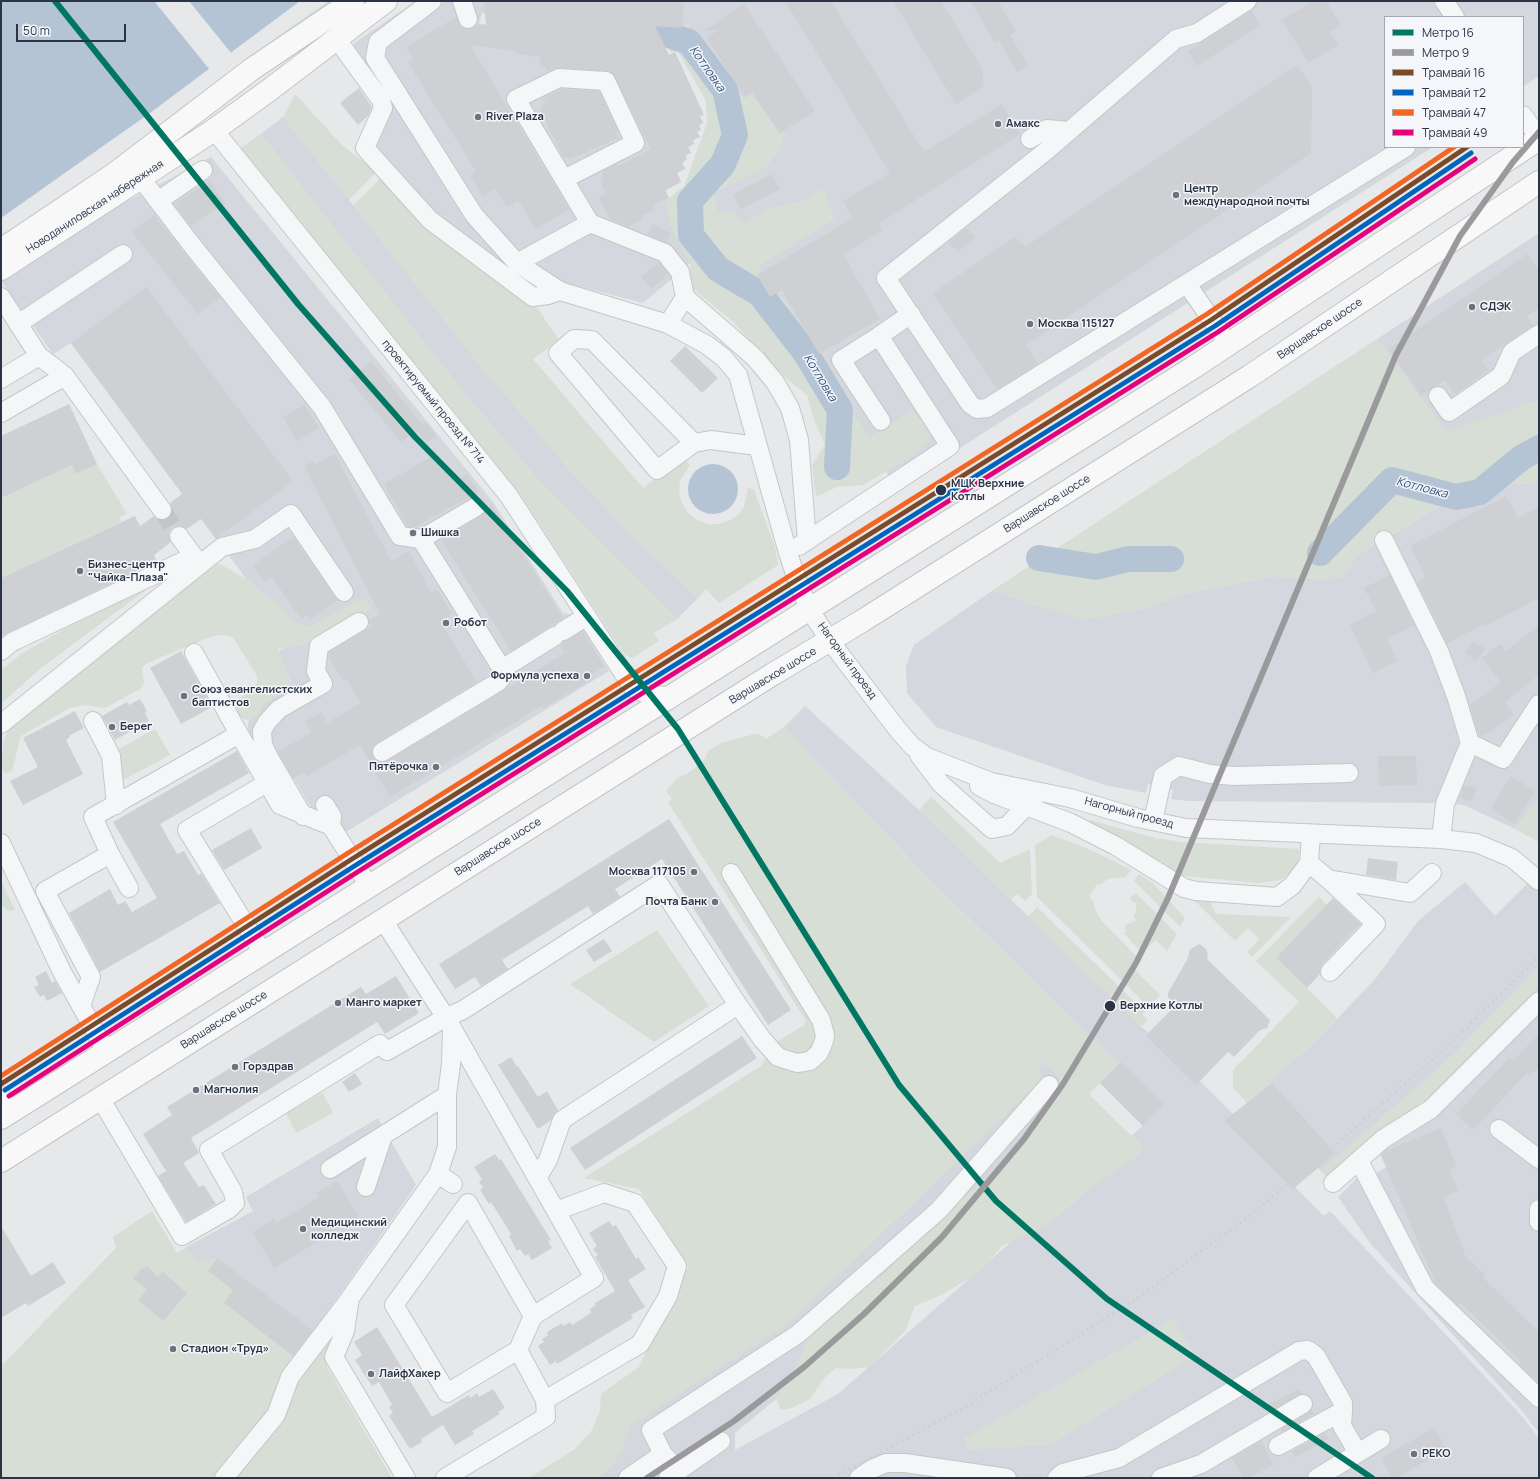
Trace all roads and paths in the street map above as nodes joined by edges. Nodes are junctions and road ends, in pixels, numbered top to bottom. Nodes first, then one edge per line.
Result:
1 (353, 1) edge
2 (386, 1) edge
3 (432, 1) edge
4 (462, 1) edge
5 (1247, 1) edge
6 (1444, 1) edge
7 (1454, 16) edge
8 (468, 19) dead end
9 (342, 46) junction
10 (376, 50) junction
11 (1524, 116) edge
12 (214, 130) junction
13 (1069, 131) junction
14 (1539, 139) edge
15 (1030, 140) dead end
16 (1404, 148) edge
17 (203, 170) dead end
18 (140, 177) junction
19 (564, 179) junction
20 (1539, 182) edge
21 (158, 201) junction
22 (590, 223) junction
23 (1, 250) edge
24 (123, 254) dead end
25 (517, 263) junction
26 (1, 269) edge
27 (1187, 284) junction
28 (560, 291) junction
29 (1, 297) edge
30 (685, 297) junction
31 (911, 314) junction
32 (18, 324) junction
33 (668, 324) junction
34 (1539, 334) edge
35 (879, 336) junction
36 (1229, 345) junction
37 (39, 356) junction
38 (65, 376) junction
39 (1, 380) edge
40 (1438, 396) dead end
41 (7, 409) edge
42 (881, 421) dead end
43 (694, 443) junction
44 (757, 446) junction
45 (476, 507) dead end
46 (162, 510) tunnel mouth
47 (179, 536) tunnel mouth
48 (422, 539) junction
49 (1384, 540) dead end
50 (807, 541) junction
51 (788, 553) junction
52 (197, 560) junction
53 (344, 592) dead end
54 (810, 609) junction
55 (587, 616) junction
56 (359, 622) dead end
57 (830, 641) junction
58 (1, 651) edge
59 (194, 652) dead end
60 (502, 669) junction
61 (633, 688) junction
62 (671, 696) junction
63 (1539, 704) edge
64 (93, 721) dead end
65 (1, 724) edge
66 (625, 725) junction
67 (240, 734) junction
68 (1470, 743) junction
69 (912, 746) junction
70 (382, 752) dead end
71 (965, 773) junction
72 (1349, 773) dead end
73 (267, 783) junction
74 (1040, 791) junction
75 (116, 805) junction
76 (325, 805) dead end
77 (1026, 807) junction
78 (303, 816) junction
79 (1153, 822) junction
80 (331, 826) junction
81 (1311, 834) junction
82 (1441, 839) junction
83 (1, 843) edge
84 (110, 854) junction
85 (1309, 862) junction
86 (731, 873) dead end
87 (1432, 873) dead end
88 (1328, 879) junction
89 (1539, 881) edge
90 (369, 886) junction
91 (129, 888) dead end
92 (383, 920) junction
93 (262, 953) junction
94 (1330, 972) dead end
95 (1539, 1000) edge
96 (738, 1005) junction
97 (81, 1006) junction
98 (448, 1023) junction
99 (106, 1052) junction
100 (1049, 1085) dead end
101 (447, 1095) junction
102 (100, 1098) junction
103 (4, 1109) edge
104 (1499, 1129) dead end
105 (383, 1136) junction
106 (1539, 1159) edge
107 (1, 1161) edge
108 (1359, 1161) junction
109 (330, 1168) dead end
110 (438, 1174) junction
111 (537, 1178) junction
112 (1333, 1183) dead end
113 (453, 1184) dead end
114 (366, 1187) dead end
115 (1539, 1209) edge
116 (556, 1211) junction
117 (1539, 1222) edge
118 (350, 1298) junction
119 (533, 1316) junction
120 (518, 1350) junction
121 (1539, 1398) edge
122 (546, 1400) junction
123 (1303, 1404) dead end
124 (1343, 1411) junction
125 (1381, 1439) dead end
126 (721, 1441) dead end
127 (1278, 1446) dead end
128 (1358, 1453) junction
129 (663, 1454) junction
130 (673, 1475) edge
131 (224, 1478) edge
132 (406, 1478) edge
133 (445, 1478) edge
134 (628, 1478) edge
135 (859, 1478) edge
136 (1007, 1478) edge
137 (1057, 1478) edge
138 (1161, 1478) edge
139 (1317, 1478) edge

1 - 23 main road, Новоданиловская набережная
2 - 9 main road, Новоданиловская набережная
3 - 10 street
4 - 8 street
5 - 13 street
6 - 7 street
9 - 10 street
9 - 12 main road, Новоданиловская набережная
9 - 28 street
10 - 25 street, Нагорный проезд
11 - 14 street
12 - 18 main road, Новоданиловская набережная
12 - 55 street, проектируемый проезд № 714
13 - 15 street
13 - 31 street
14 - 36 main road
16 - 27 street
17 - 21 street
18 - 21 street
18 - 26 main road, Новоданиловская набережная
19 - 19 street
19 - 22 street
20 - 57 main road, Варшавское шоссе
21 - 48 street
22 - 25 street
22 - 30 street
24 - 32 street
25 - 28 street, Нагорный проезд
27 - 31 street
27 - 36 street
28 - 33 street, Нагорный проезд
29 - 32 street
30 - 33 street
30 - 50 street
31 - 35 street
32 - 37 street
33 - 44 street, Нагорный проезд
34 - 40 street
35 - 42 street
35 - 50 street
36 - 54 main road
37 - 38 street
37 - 39 street
38 - 41 street
38 - 46 street
39 - 41 street
43 - 43 street
43 - 44 street
44 - 51 street, Нагорный проезд
45 - 48 street
47 - 52 street
48 - 60 street
49 - 68 street
50 - 51 street
51 - 54 street, Нагорный проезд
52 - 53 street
52 - 58 street
52 - 65 street
54 - 57 street, Нагорный проезд
54 - 62 main road
55 - 60 street
55 - 61 street, проектируемый проезд № 714
56 - 78 street
57 - 69 street, Нагорный проезд
57 - 92 main road, Варшавское шоссе
59 - 67 street
60 - 70 street
61 - 62 street
61 - 66 street, проектируемый проезд № 714
62 - 66 main road
63 - 68 street
64 - 75 street
66 - 90 main road
67 - 73 street
67 - 75 street
68 - 82 street
69 - 71 street, Нагорный проезд
69 - 77 street
71 - 74 street, Нагорный проезд
71 - 77 street
72 - 79 street
73 - 78 street
73 - 93 street
74 - 77 street
74 - 79 street, Нагорный проезд
75 - 84 street
76 - 80 street
77 - 85 street
78 - 80 street
79 - 81 street, Нагорный проезд
80 - 90 street
81 - 82 street, Нагорный проезд
81 - 85 street
82 - 89 street, Нагорный проезд
83 - 97 street
84 - 91 street
84 - 97 street
85 - 88 street
86 - 96 street
87 - 88 street
88 - 94 street
90 - 93 main road
92 - 98 street
92 - 102 main road, Варшавское шоссе
93 - 99 main road
95 - 108 street
96 - 98 street
96 - 111 street
97 - 99 street
98 - 101 street
98 - 102 street
98 - 111 street
99 - 103 main road
100 - 129 street
101 - 105 street
101 - 110 street
102 - 107 main road, Варшавское шоссе
104 - 106 street
105 - 109 street
105 - 114 street
108 - 112 street
108 - 121 street
110 - 113 street
110 - 118 street
111 - 116 street
115 - 117 street
116 - 119 street
116 - 122 street
118 - 131 street
118 - 132 street
119 - 120 street
119 - 120 street
120 - 122 street
122 - 133 street
123 - 138 street
124 - 127 street
124 - 128 street
124 - 137 street
125 - 128 street
126 - 130 street
128 - 139 street
129 - 130 street
129 - 134 street
135 - 136 street

